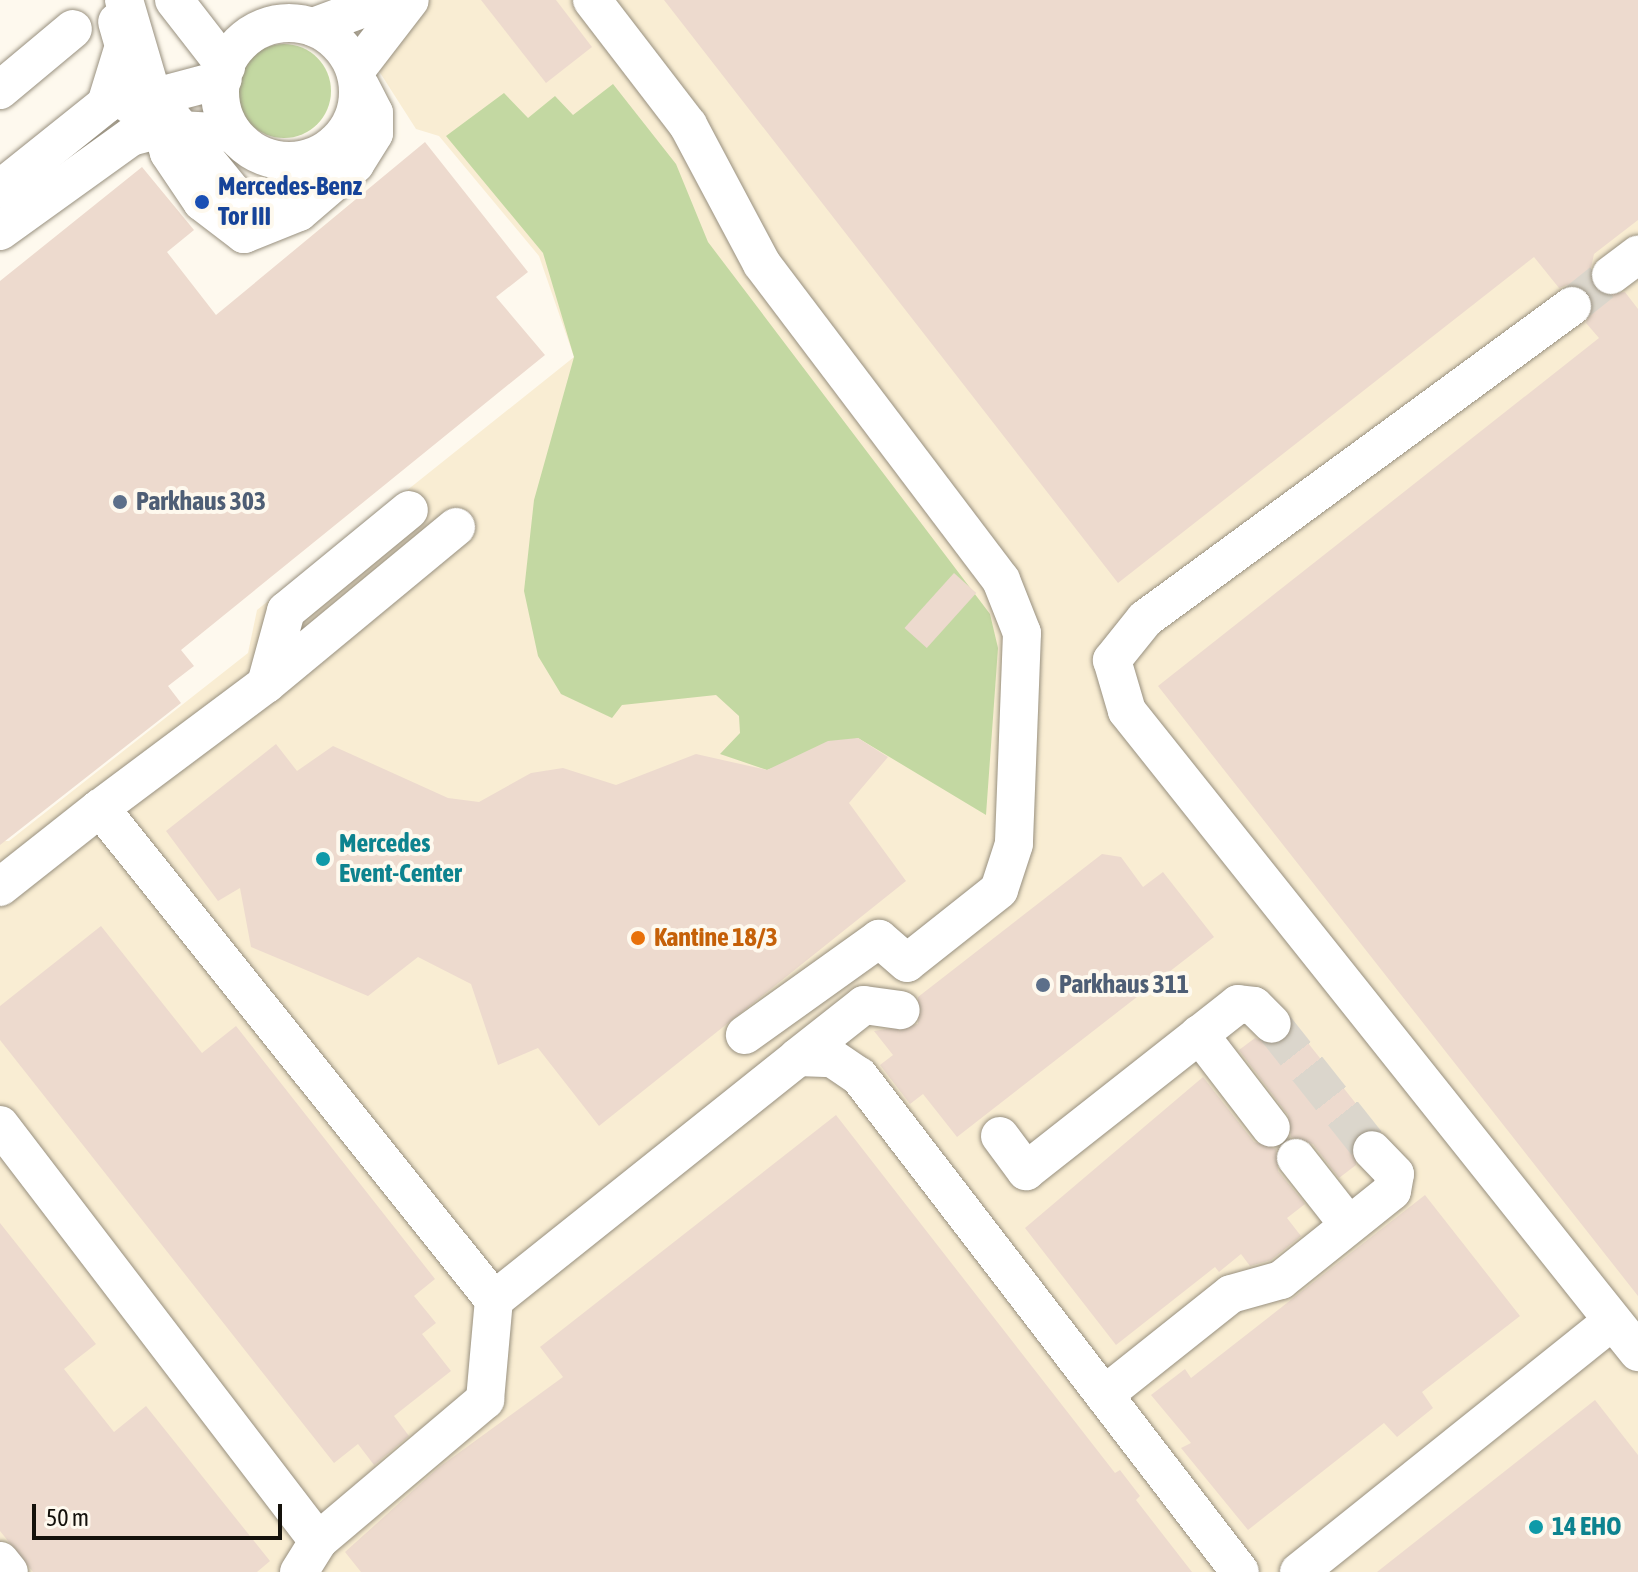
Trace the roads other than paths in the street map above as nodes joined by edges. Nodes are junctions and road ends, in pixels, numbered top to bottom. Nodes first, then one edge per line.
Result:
1 (111, 0) edge
2 (124, 0) edge
3 (174, 0) edge
4 (386, 0) edge
5 (410, 0) edge
6 (592, 0) edge
7 (283, 17) edge
8 (73, 29) dead end
9 (224, 73) junction
10 (358, 78) junction
11 (0, 90) edge
12 (96, 113) junction
13 (171, 123) junction
14 (233, 133) junction
15 (310, 168) junction
16 (6, 172) edge
17 (0, 231) edge
18 (1572, 306) tunnel mouth
19 (409, 510) dead end
20 (456, 527) dead end
21 (266, 684) junction
22 (100, 808) junction
23 (0, 887) edge
24 (901, 1010) dead end
25 (1272, 1024) tunnel mouth
26 (1199, 1034) junction
27 (745, 1035) dead end
28 (798, 1057) junction
29 (0, 1125) edge
30 (1271, 1128) dead end
31 (1000, 1136) dead end
32 (1372, 1150) tunnel mouth
33 (1296, 1158) dead end
34 (1348, 1224) junction
35 (494, 1300) junction
36 (1612, 1321) junction
37 (1638, 1352) edge
38 (1104, 1395) junction
39 (309, 1556) edge
40 (0, 1561) edge
41 (9, 1572) edge
42 (1240, 1572) edge
43 (1299, 1572) edge

1 - 12 street
2 - 13 street
3 - 9 street
4 - 7 street
5 - 10 street
6 - 27 street
7 - 9 street
7 - 10 street
8 - 11 street
9 - 13 street
9 - 14 street
10 - 13 street
10 - 15 street
12 - 13 street
12 - 16 street
13 - 14 street
13 - 15 street
13 - 17 street
14 - 15 street
18 - 36 street
19 - 21 street
20 - 21 street
21 - 22 street
22 - 23 street
22 - 35 street
24 - 28 street
25 - 26 street
26 - 30 street
26 - 31 street
28 - 35 street
28 - 38 street
29 - 39 street
32 - 34 street
33 - 34 street
34 - 38 street
35 - 39 street
36 - 37 street
36 - 43 street
38 - 42 street
40 - 41 street

